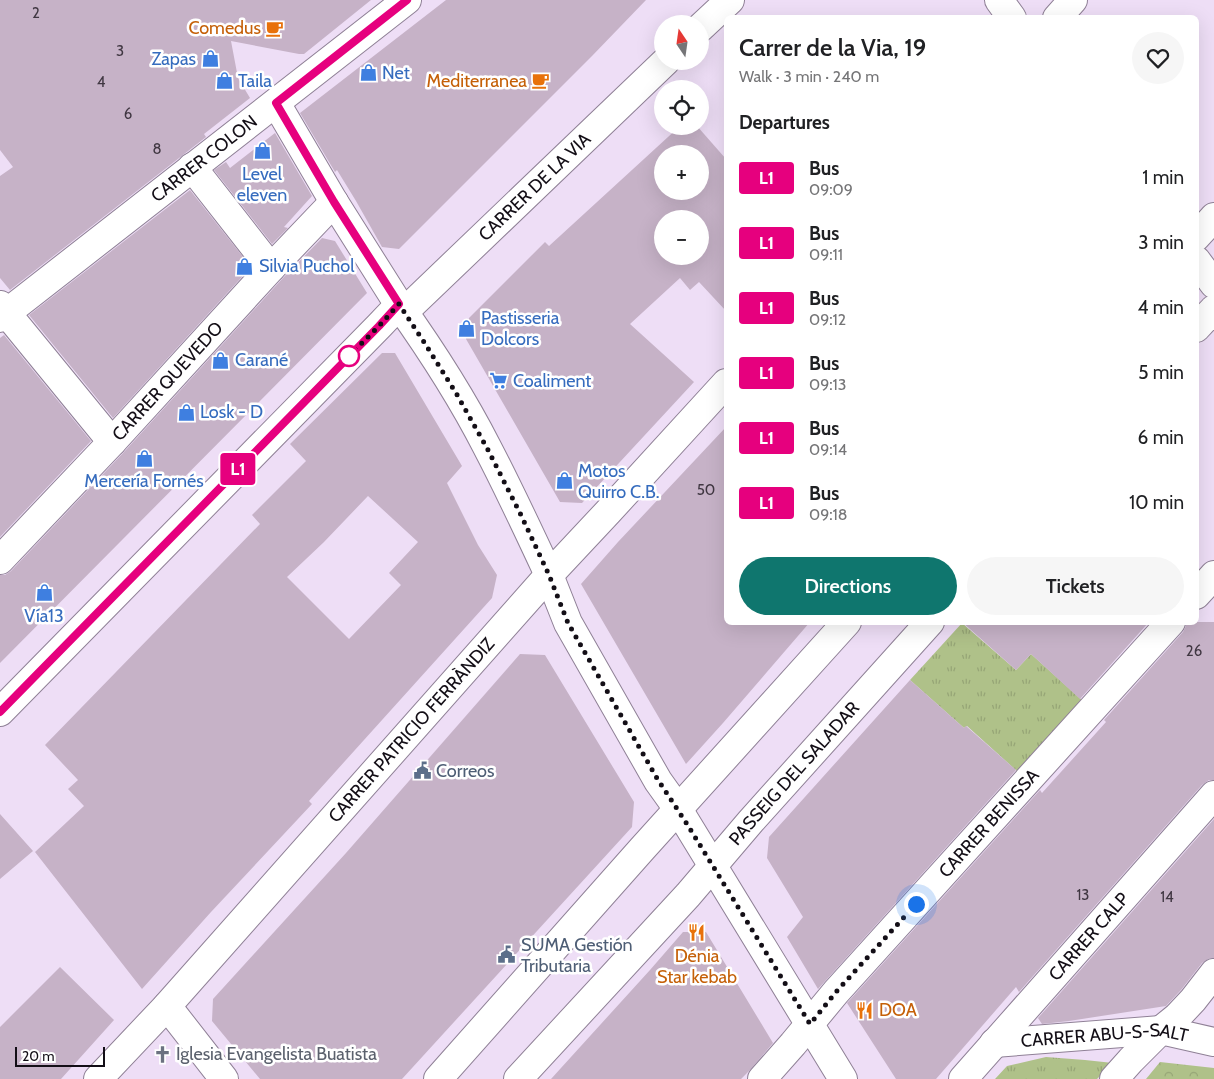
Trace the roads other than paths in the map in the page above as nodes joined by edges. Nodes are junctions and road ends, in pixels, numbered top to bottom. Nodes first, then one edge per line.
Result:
1 (407, 0) edge
2 (730, 0) edge
3 (999, 0) edge
4 (1073, 0) edge
5 (1010, 15) edge
6 (1060, 15) edge
7 (709, 20) edge
8 (656, 70) edge
9 (276, 103) junction
10 (192, 167) junction
11 (334, 202) junction
12 (1214, 217) edge
13 (1199, 234) edge
14 (1199, 264) edge
15 (271, 268) junction
16 (1214, 284) edge
17 (401, 308) junction
18 (1214, 309) edge
19 (2, 312) edge
20 (1199, 325) edge
21 (724, 385) edge
22 (112, 442) junction
23 (0, 560) edge
24 (549, 575) junction
25 (1214, 575) edge
26 (1199, 592) edge
27 (844, 625) edge
28 (927, 625) edge
29 (1168, 625) edge
30 (5, 707) edge
31 (1214, 795) edge
32 (678, 809) junction
33 (713, 867) junction
34 (1214, 973) edge
35 (166, 1006) junction
36 (810, 1024) junction
37 (1161, 1030) junction
38 (1214, 1042) edge
39 (994, 1043) junction
40 (98, 1079) edge
41 (224, 1079) edge
42 (438, 1079) edge
43 (518, 1079) edge
44 (762, 1079) edge
45 (844, 1079) edge
46 (963, 1079) edge
47 (1114, 1079) edge

1 - 9 street, CARRER COLON
2 - 7 street
3 - 5 street
4 - 6 street
8 - 17 street, CARRER DE LA VIA
9 - 10 street, CARRER COLON
9 - 11 street
10 - 15 street
10 - 19 street, CARRER COLON
11 - 15 street, CARRER QUEVEDO
11 - 17 street
12 - 13 street
14 - 16 street
15 - 22 street, CARRER QUEVEDO
17 - 24 street
17 - 30 street, CARRER DE LA VIA
18 - 20 street
19 - 22 street
21 - 24 street, CARRER PATRICIO FERRÀNDIZ
22 - 23 street, CARRER QUEVEDO
24 - 32 street
24 - 35 street, CARRER PATRICIO FERRÀNDIZ
25 - 26 street
27 - 32 street
28 - 33 street, PASSEIG DEL SALADAR
29 - 36 street, CARRER BENISSA
31 - 39 street, CARRER CALP
32 - 33 street
32 - 42 street
33 - 36 street
33 - 43 street, PASSEIG DEL SALADAR
34 - 37 street
35 - 40 street, CARRER PATRICIO FERRÀNDIZ
35 - 41 street
36 - 44 street, CARRER BENISSA
36 - 45 street
37 - 38 street, CARRER ABU-S-SALT
37 - 39 street, CARRER ABU-S-SALT
37 - 47 street
39 - 46 street, CARRER CALP

